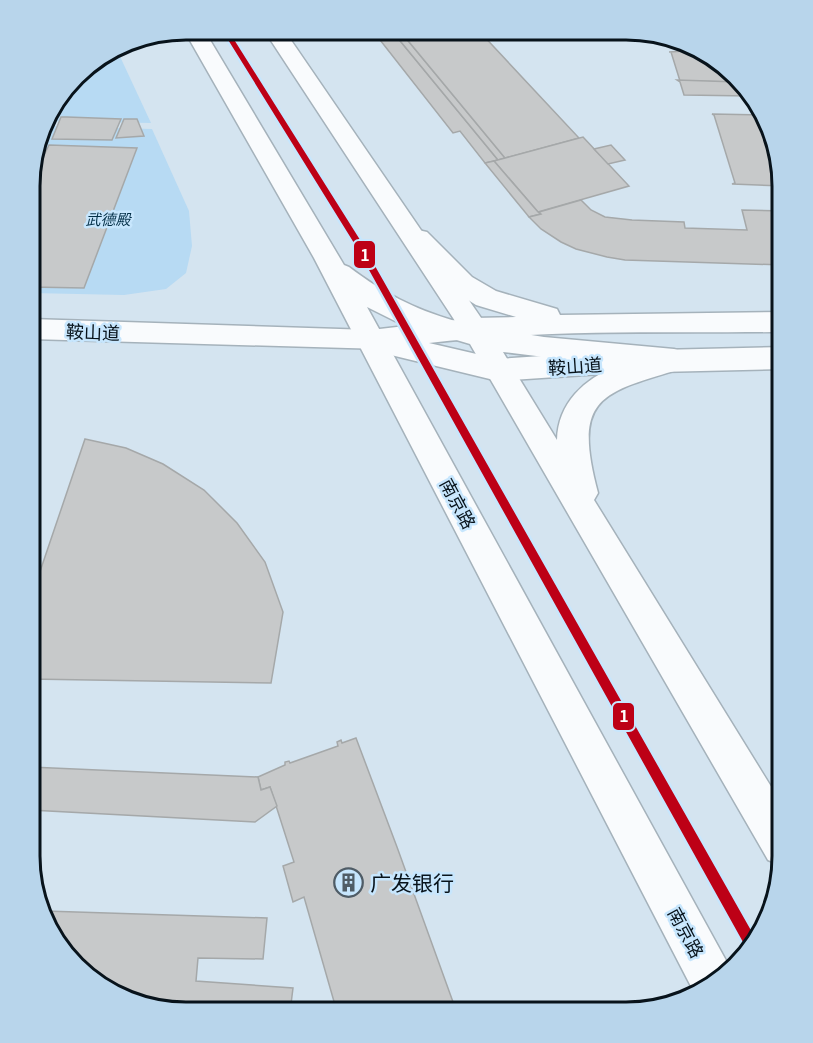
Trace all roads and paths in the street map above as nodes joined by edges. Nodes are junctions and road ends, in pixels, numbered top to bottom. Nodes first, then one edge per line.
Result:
1 (200, 41) edge
2 (281, 41) edge
3 (404, 223) junction
4 (327, 258) junction
5 (772, 322) edge
6 (590, 324) junction
7 (40, 329) edge
8 (469, 332) junction
9 (371, 340) junction
10 (772, 358) edge
11 (674, 360) junction
12 (498, 370) junction
13 (596, 531) junction
14 (772, 827) edge
15 (710, 976) edge

1 - 4 main road, 南京路
2 - 3 main road
3 - 6 main road
3 - 8 main road
4 - 8 main road
4 - 9 main road, 南京路
5 - 6 main road, 鞍山道
6 - 8 main road, 鞍山道
7 - 9 main road, 鞍山道
8 - 9 main road, 鞍山道
8 - 11 main road
8 - 12 main road
9 - 12 main road, 鞍山道
9 - 15 main road, 南京路
10 - 11 main road, 鞍山道
11 - 12 main road, 鞍山道
11 - 13 main road
12 - 13 main road
13 - 14 main road

